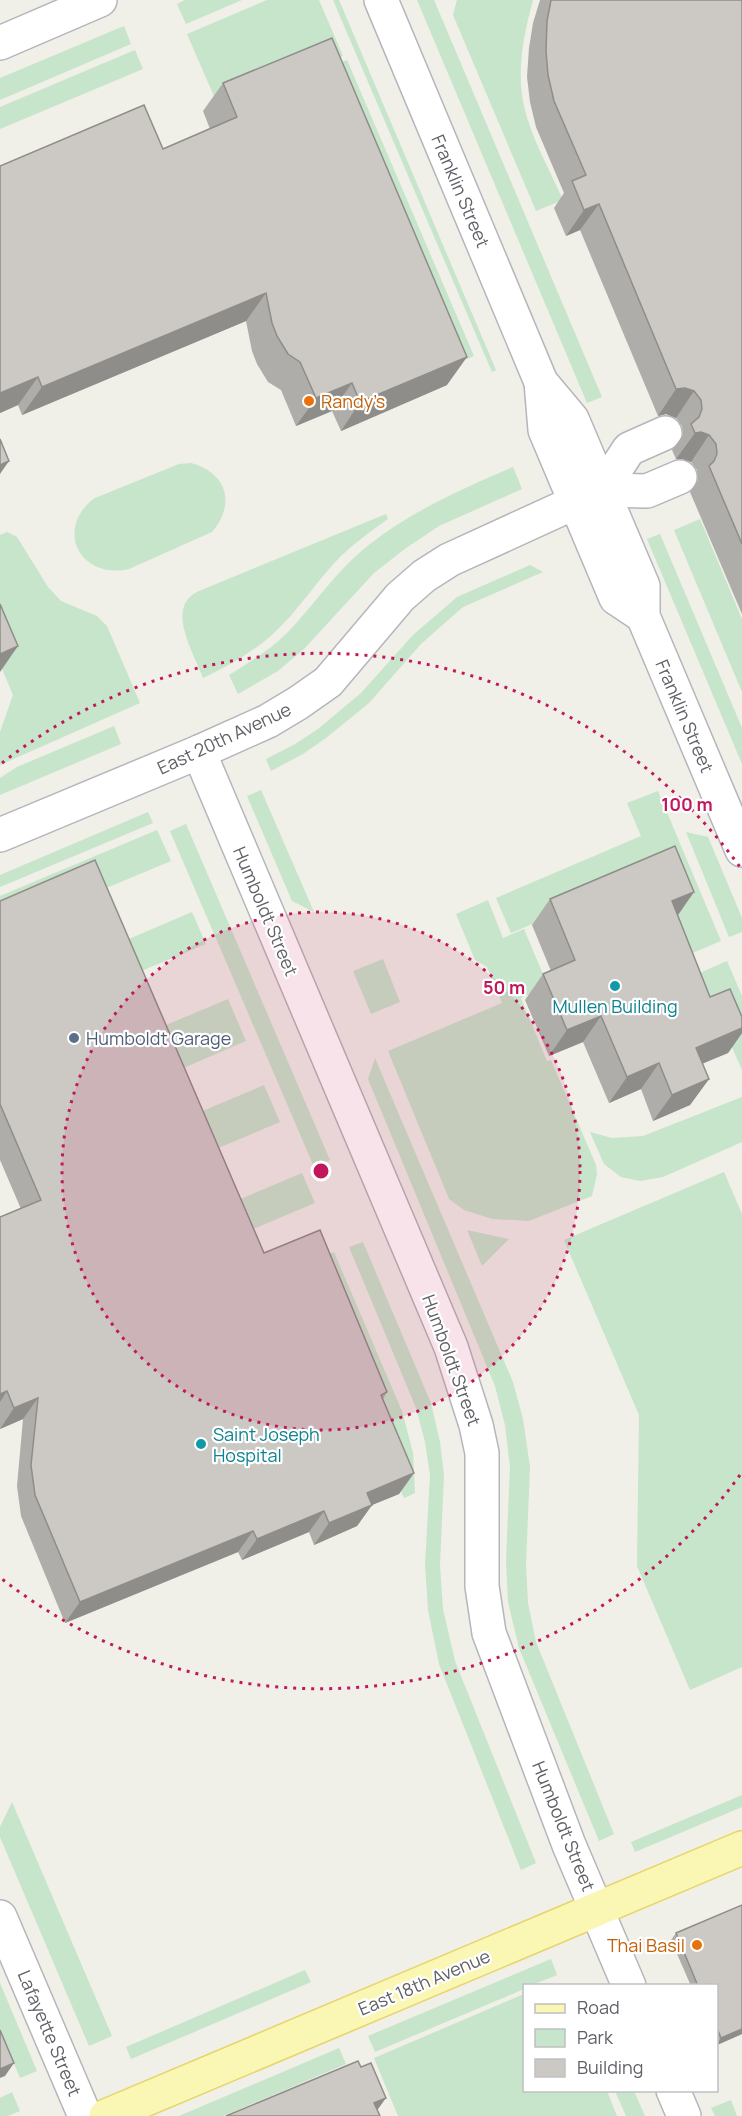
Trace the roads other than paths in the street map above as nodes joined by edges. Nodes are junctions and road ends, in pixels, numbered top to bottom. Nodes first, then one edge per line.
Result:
1 (100, 0) edge
2 (381, 0) edge
3 (0, 42) edge
4 (665, 433) dead end
5 (680, 477) dead end
6 (589, 496) junction
7 (199, 752) junction
8 (0, 836) edge
9 (742, 850) edge
10 (742, 1848) edge
11 (597, 1909) junction
12 (0, 1917) edge
13 (628, 1984) edge
14 (673, 2092) edge
15 (85, 2116) edge
16 (106, 2116) edge
17 (684, 2116) edge

1 - 3 street
2 - 6 street, Franklin Street
4 - 6 street
5 - 6 street
6 - 7 street, East 20th Avenue
6 - 9 street, Franklin Street
7 - 8 street, East 20th Avenue
7 - 11 street, Humboldt Street
10 - 11 main road, East 18th Avenue
11 - 13 street, Humboldt Street
11 - 16 main road, East 18th Avenue
12 - 15 street, Lafayette Street
14 - 17 street

